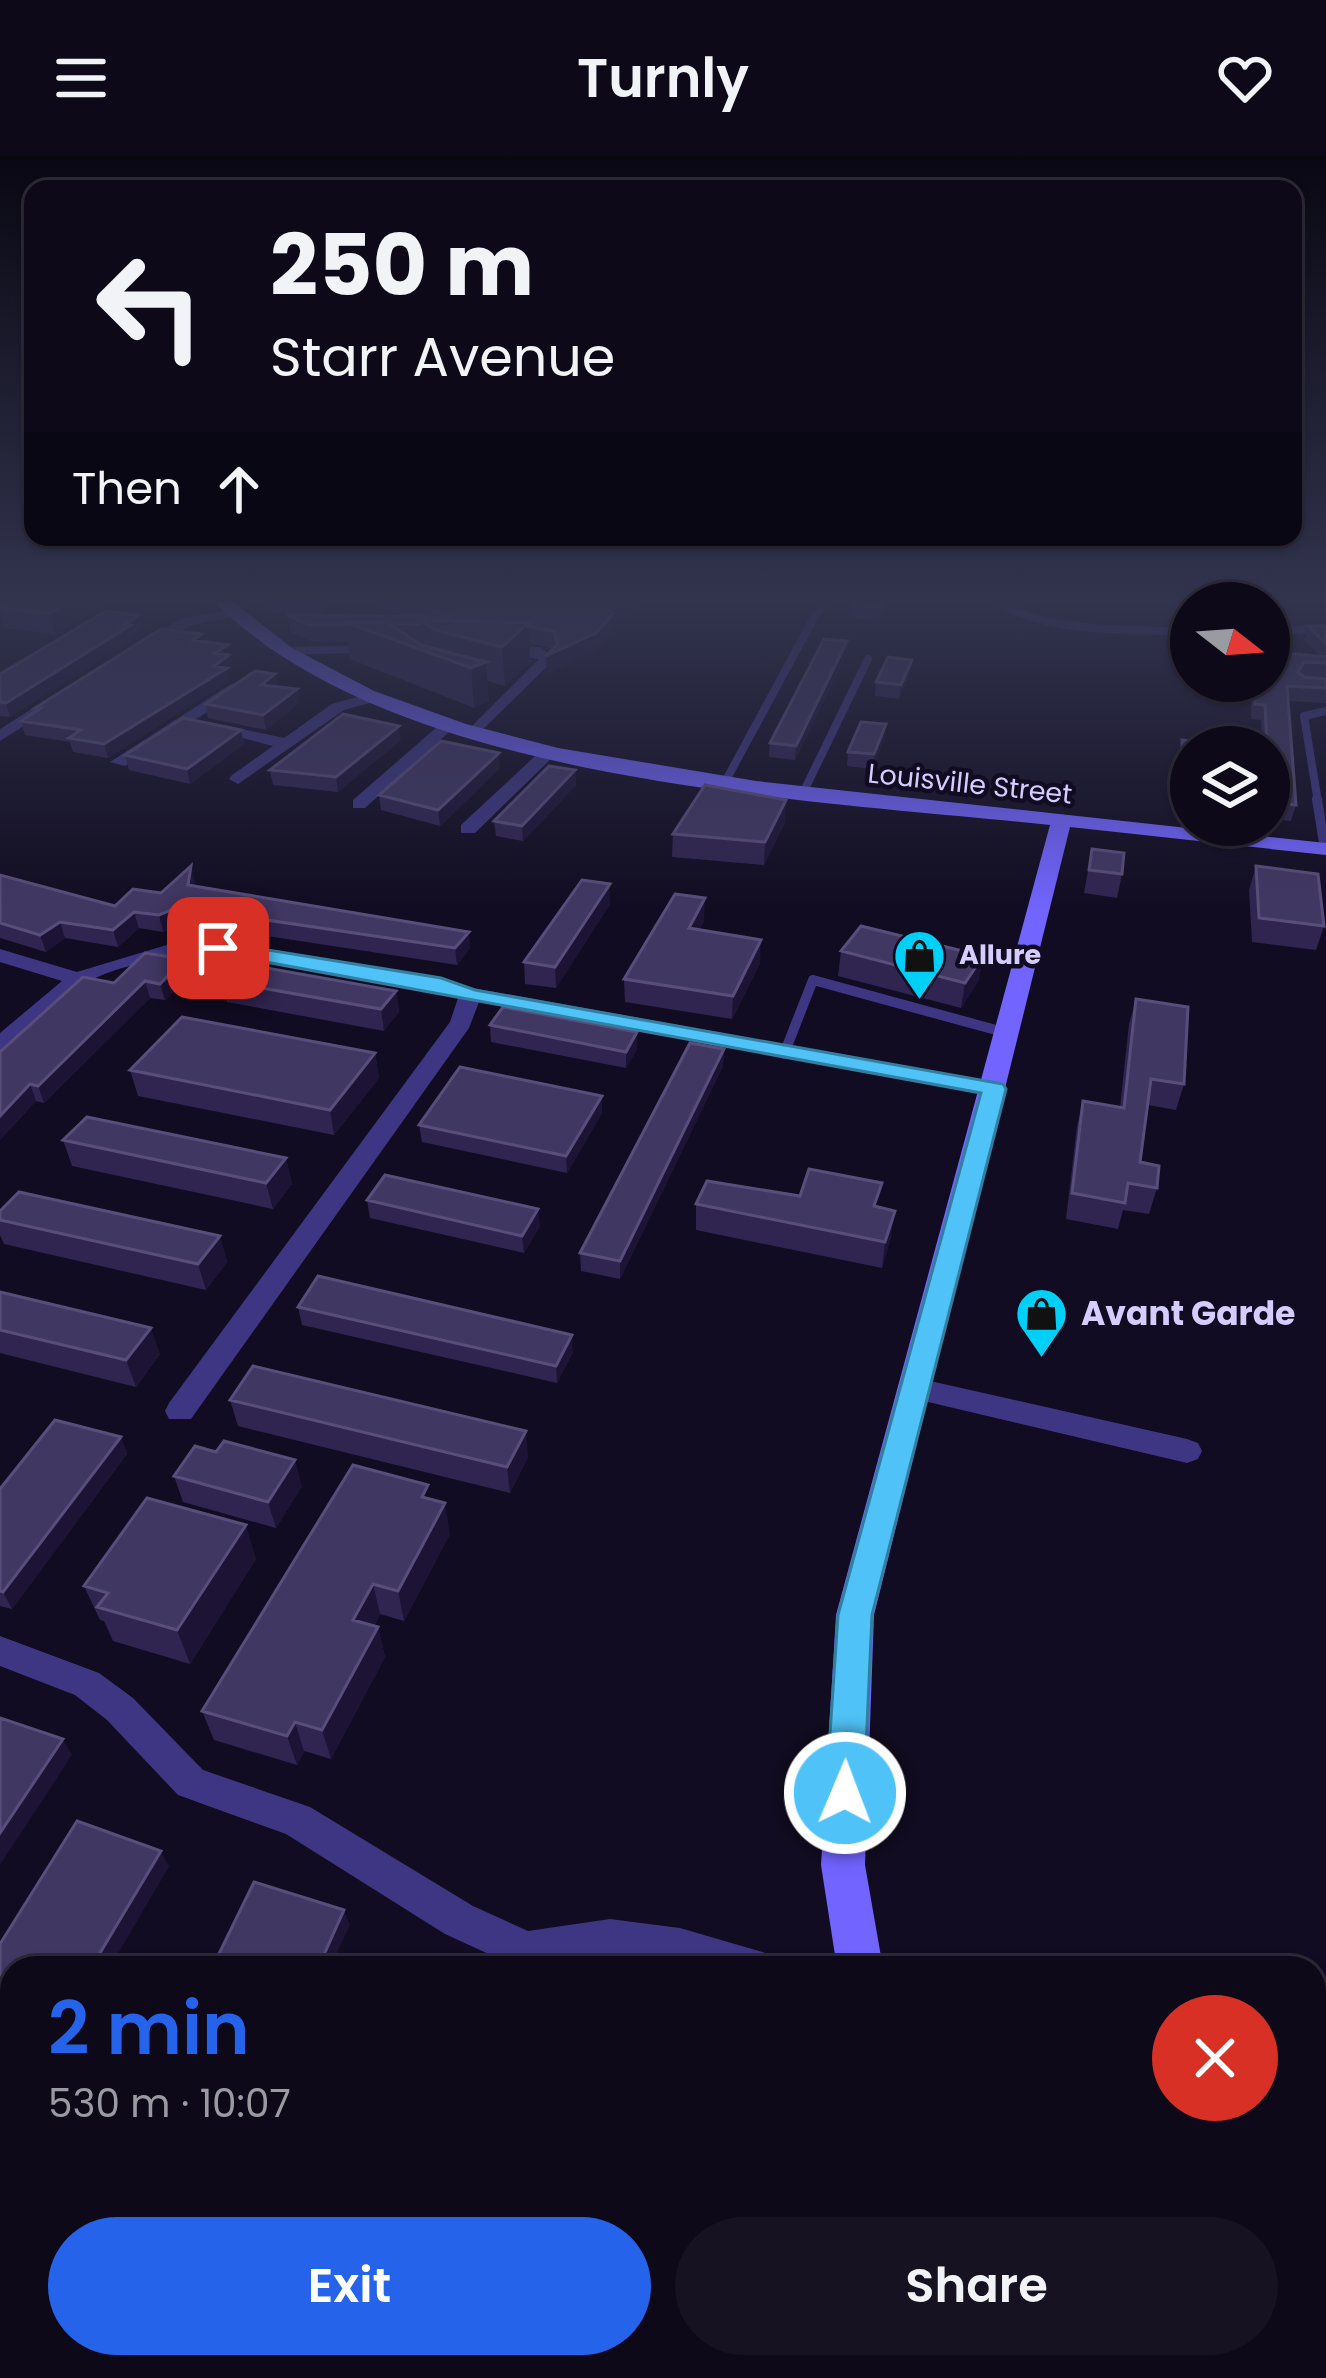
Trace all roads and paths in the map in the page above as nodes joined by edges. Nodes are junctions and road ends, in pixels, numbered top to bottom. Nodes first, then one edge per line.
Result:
1 (53, 702) edge
2 (215, 702) edge
3 (357, 702) edge
4 (383, 702) edge
5 (506, 702) edge
6 (768, 702) edge
7 (847, 702) edge
8 (1326, 711) edge
9 (183, 722) junction
10 (451, 723) junction
11 (477, 730) junction
12 (1307, 732) junction
13 (1326, 734) edge
14 (0, 736) edge
15 (287, 744) junction
16 (551, 751) junction
17 (1311, 760) junction
18 (119, 762) dead end
19 (1326, 762) edge
20 (238, 779) dead end
21 (725, 782) junction
22 (803, 793) junction
23 (358, 804) dead end
24 (1061, 820) junction
25 (469, 829) dead end
26 (1326, 849) edge
27 (0, 955) edge
28 (77, 979) junction
29 (470, 996) junction
30 (1007, 1033) junction
31 (0, 1045) edge
32 (784, 1054) junction
33 (994, 1089) junction
34 (917, 1389) junction
35 (180, 1411) dead end
36 (1187, 1451) dead end
37 (0, 1651) edge
38 (710, 1956) edge
39 (858, 1956) edge

1 - 14 street
2 - 9 street
3 - 15 street
4 - 10 main road, Louisville Street
5 - 11 street
6 - 21 lane
7 - 22 lane
8 - 12 lane
9 - 15 street
9 - 18 street
10 - 11 main road, Louisville Street
10 - 23 street
11 - 16 main road, Louisville Street
12 - 13 lane
12 - 17 lane
15 - 20 street
16 - 21 main road, Louisville Street
16 - 25 street
17 - 19 lane
17 - 26 lane
21 - 22 main road, Louisville Street
22 - 24 main road, Louisville Street
24 - 26 main road, Louisville Street
24 - 30 main road
27 - 28 street
28 - 29 street
28 - 31 street
29 - 32 street
29 - 35 street
30 - 32 lane
30 - 33 main road
32 - 33 street
33 - 34 main road
34 - 36 street
34 - 39 main road
37 - 38 street

